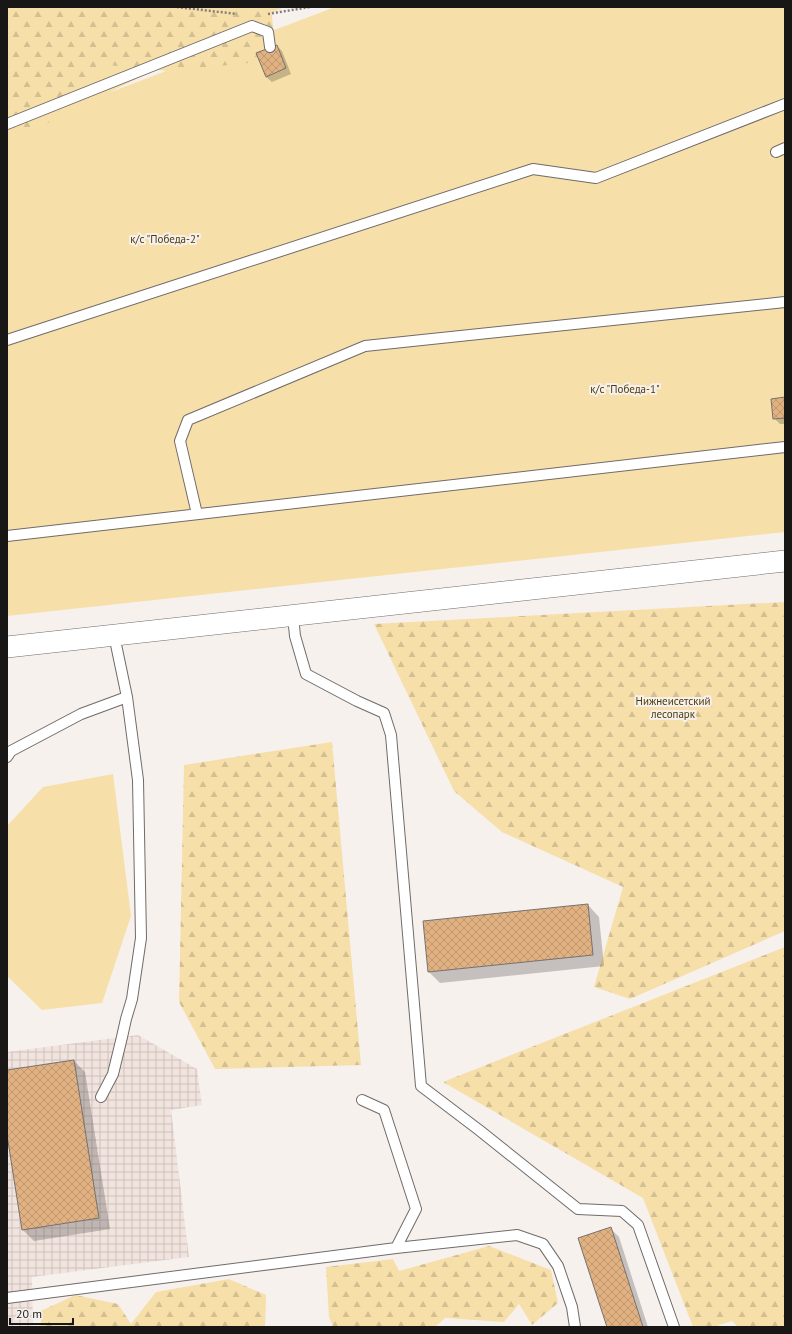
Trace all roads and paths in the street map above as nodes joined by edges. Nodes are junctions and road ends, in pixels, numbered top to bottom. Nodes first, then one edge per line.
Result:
1 (270, 47) dead end
2 (785, 104) edge
3 (7, 124) edge
4 (785, 302) edge
5 (7, 340) edge
6 (785, 447) edge
7 (197, 514) junction
8 (7, 536) edge
9 (785, 562) edge
10 (293, 616) junction
11 (114, 635) junction
12 (7, 647) edge
13 (127, 697) junction
14 (7, 757) edge
15 (101, 1097) dead end
16 (362, 1100) dead end
17 (396, 1248) junction
18 (7, 1298) edge
19 (575, 1327) edge
20 (674, 1327) edge

1 - 3 lane
2 - 5 lane
4 - 7 lane
6 - 7 lane
7 - 8 lane
9 - 10 street
10 - 11 street
10 - 20 lane
11 - 12 street
11 - 13 lane
13 - 14 lane
13 - 15 lane
16 - 17 lane
17 - 18 lane
17 - 19 lane

